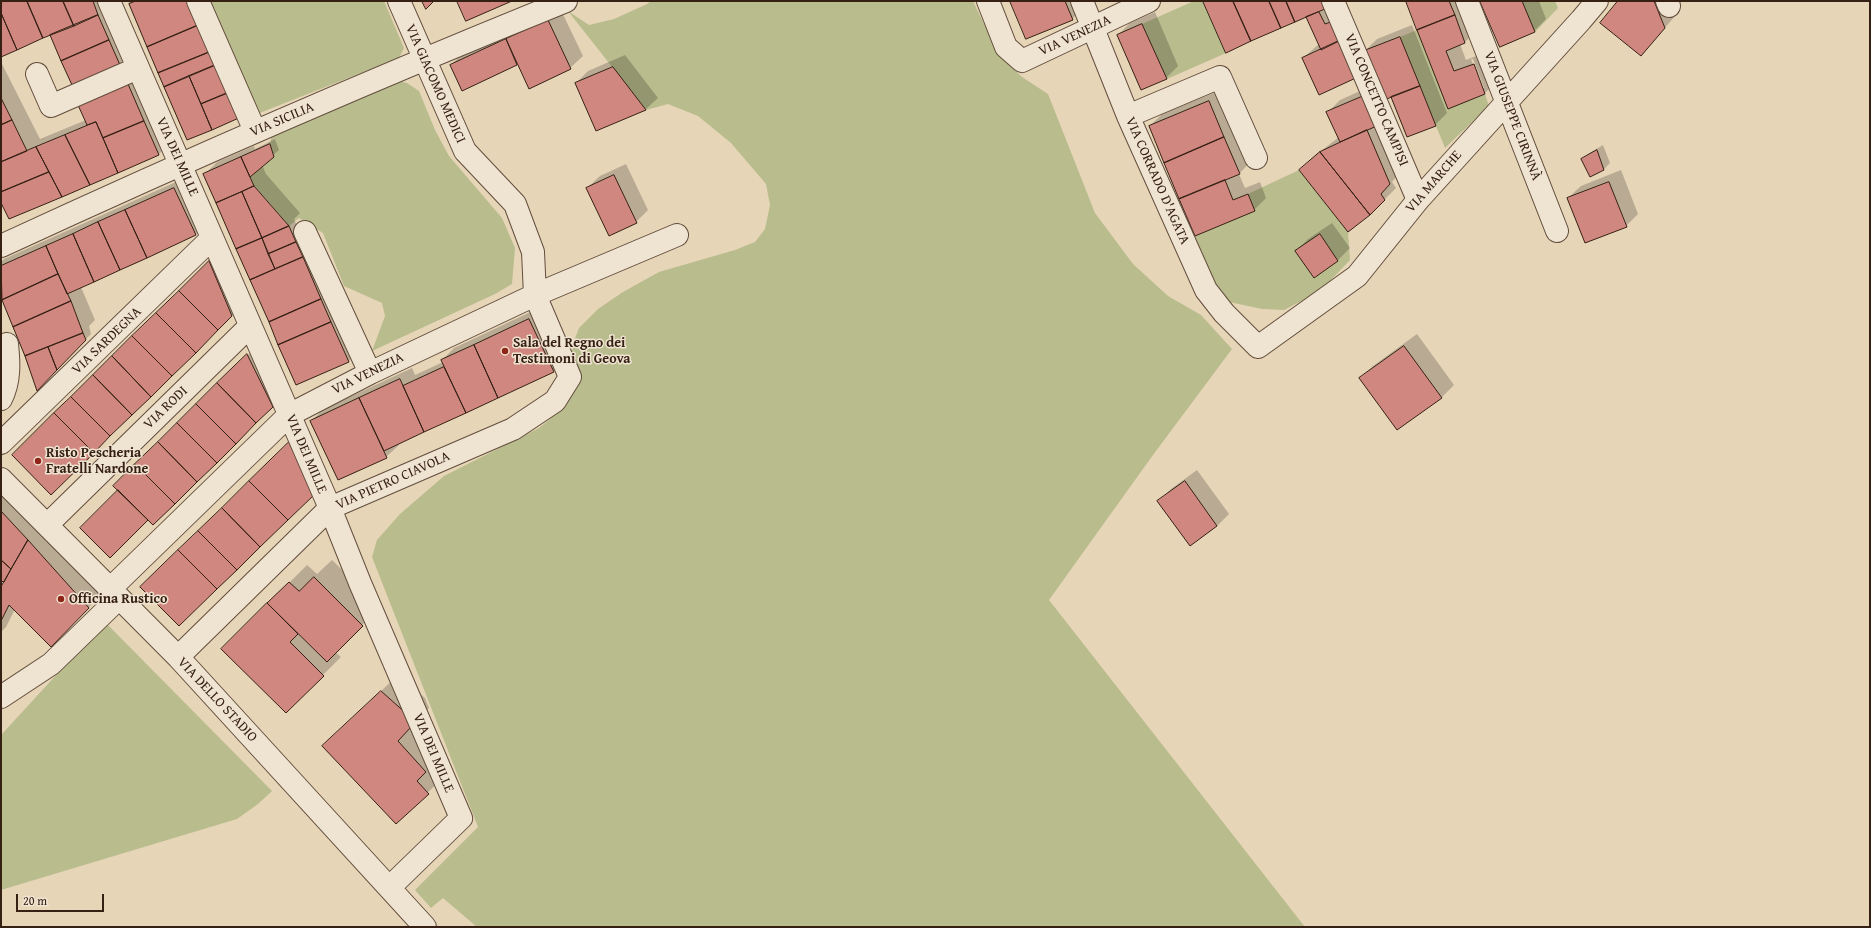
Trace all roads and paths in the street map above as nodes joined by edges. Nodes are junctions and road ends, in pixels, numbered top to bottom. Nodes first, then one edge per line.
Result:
1 (109, 1) edge
2 (198, 1) edge
3 (399, 1) edge
4 (566, 1) edge
5 (988, 1) edge
6 (1082, 1) edge
7 (1149, 1) edge
8 (1333, 1) edge
9 (1467, 1) edge
10 (1596, 1) edge
11 (1093, 28) junction
12 (424, 58) junction
13 (138, 68) junction
14 (37, 74) dead end
15 (1507, 100) junction
16 (1128, 116) junction
17 (255, 131) junction
18 (1256, 158) dead end
19 (180, 163) junction
20 (1418, 200) junction
21 (1557, 231) dead end
22 (305, 232) dead end
23 (677, 235) dead end
24 (212, 238) junction
25 (1, 246) edge
26 (535, 295) junction
27 (250, 326) junction
28 (7, 344) dead end
29 (1258, 346) joint
30 (370, 372) junction
31 (570, 378) joint
32 (1, 400) edge
33 (289, 414) junction
34 (1, 443) edge
35 (1, 479) edge
36 (330, 508) junction
37 (47, 525) junction
38 (115, 594) junction
39 (178, 657) junction
40 (1, 697) edge
41 (390, 887) junction
42 (425, 927) edge

1 - 13 street, VIA DEI MILLE
2 - 17 street
3 - 12 street, VIA GIACOMO MEDICI
4 - 12 street, VIA SICILIA
5 - 11 street, VIA VENEZIA
6 - 11 street, VIA CORRADO D'AGATA
7 - 11 street, VIA VENEZIA
8 - 20 street, VIA CONCETTO CAMPISI
9 - 15 street, VIA GIUSEPPE CIRINNÀ
10 - 15 street, VIA MARCHE
11 - 16 street, VIA CORRADO D'AGATA
12 - 17 street, VIA SICILIA
12 - 26 street, VIA GIACOMO MEDICI
13 - 14 street
13 - 19 street, VIA DEI MILLE
15 - 20 street, VIA MARCHE
15 - 21 street, VIA GIUSEPPE CIRINNÀ
16 - 18 street
16 - 29 street, VIA CORRADO D'AGATA
17 - 19 street, VIA SICILIA
19 - 24 street, VIA DEI MILLE
19 - 25 street, VIA SICILIA
20 - 29 street, VIA MARCHE
22 - 30 street
23 - 26 street, VIA VENEZIA
24 - 27 street, VIA DEI MILLE
24 - 34 street, VIA SARDEGNA
26 - 30 street, VIA VENEZIA
26 - 31 street, VIA GIACOMO MEDICI
27 - 33 street, VIA DEI MILLE
27 - 37 street, VIA RODI
28 - 32 street
30 - 33 street, VIA VENEZIA
31 - 36 street, VIA PIETRO CIAVOLA
33 - 36 street, VIA DEI MILLE
33 - 38 street, VIA VENEZIA
35 - 37 street, VIA DELLO STADIO
36 - 39 street, VIA PIETRO CIAVOLA
36 - 41 street, VIA DEI MILLE
37 - 38 street, VIA DELLO STADIO
38 - 39 street, VIA DELLO STADIO
38 - 40 street, VIA VENEZIA
39 - 41 street, VIA DELLO STADIO
41 - 42 street, VIA DELLO STADIO

